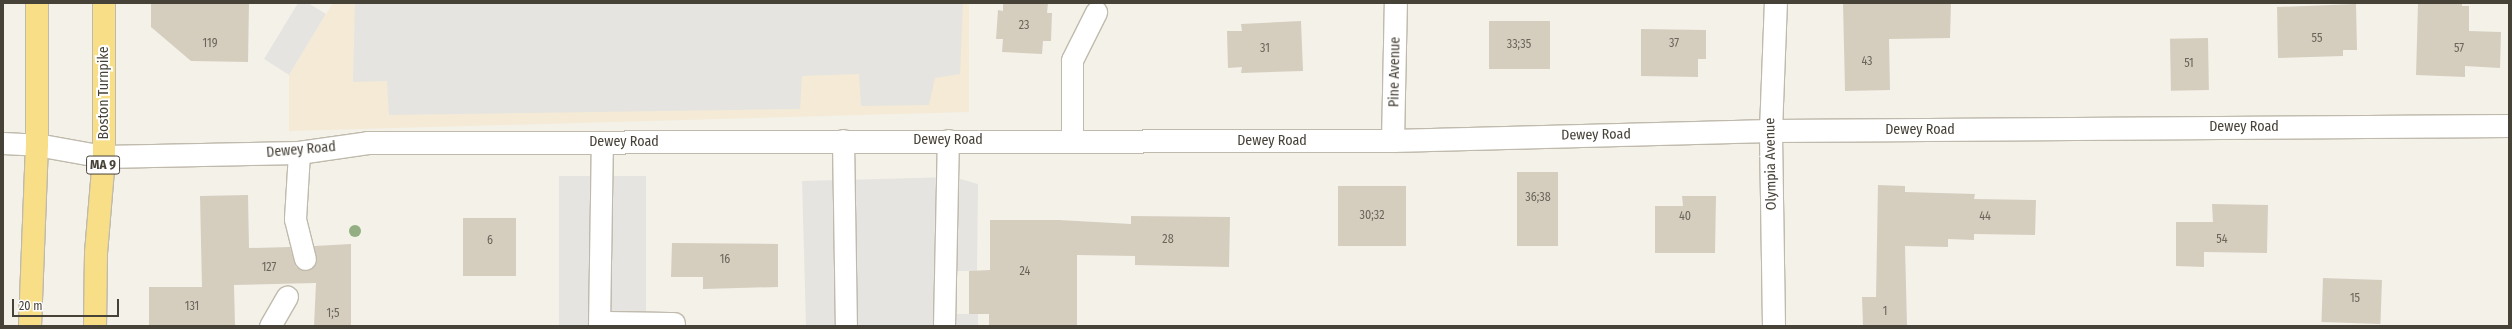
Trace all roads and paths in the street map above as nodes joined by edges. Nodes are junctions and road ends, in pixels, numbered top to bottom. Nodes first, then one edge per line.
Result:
1 (37, 3) edge
2 (104, 3) edge
3 (1396, 3) edge
4 (1776, 3) edge
5 (1096, 12) dead end
6 (2509, 126) edge
7 (1770, 131) junction
8 (843, 140) junction
9 (948, 140) junction
10 (1072, 140) junction
11 (1393, 141) junction
12 (602, 142) junction
13 (3, 143) edge
14 (37, 145) junction
15 (299, 153) junction
16 (104, 157) junction
17 (305, 259) dead end
18 (288, 297) dead end
19 (674, 323) dead end
20 (600, 324) edge
21 (30, 326) edge
22 (96, 326) edge
23 (270, 326) edge
24 (846, 326) edge
25 (944, 326) edge
26 (1774, 326) edge

1 - 14 highway
2 - 16 highway, Boston Turnpike / MA 9
3 - 11 street, Pine Avenue
4 - 7 street, Olympia Avenue
5 - 10 lane
6 - 7 street, Dewey Road
7 - 11 street, Dewey Road
7 - 26 street, Olympia Avenue
8 - 9 street, Dewey Road
8 - 12 street, Dewey Road
8 - 24 lane
9 - 10 street, Dewey Road
9 - 25 lane
10 - 11 street, Dewey Road
12 - 15 street, Dewey Road
12 - 20 lane
13 - 14 lane
14 - 16 street, Dewey Road
14 - 21 highway
15 - 16 street, Dewey Road
15 - 17 lane
16 - 22 highway, Boston Turnpike / MA 9
18 - 23 lane
19 - 20 lane

